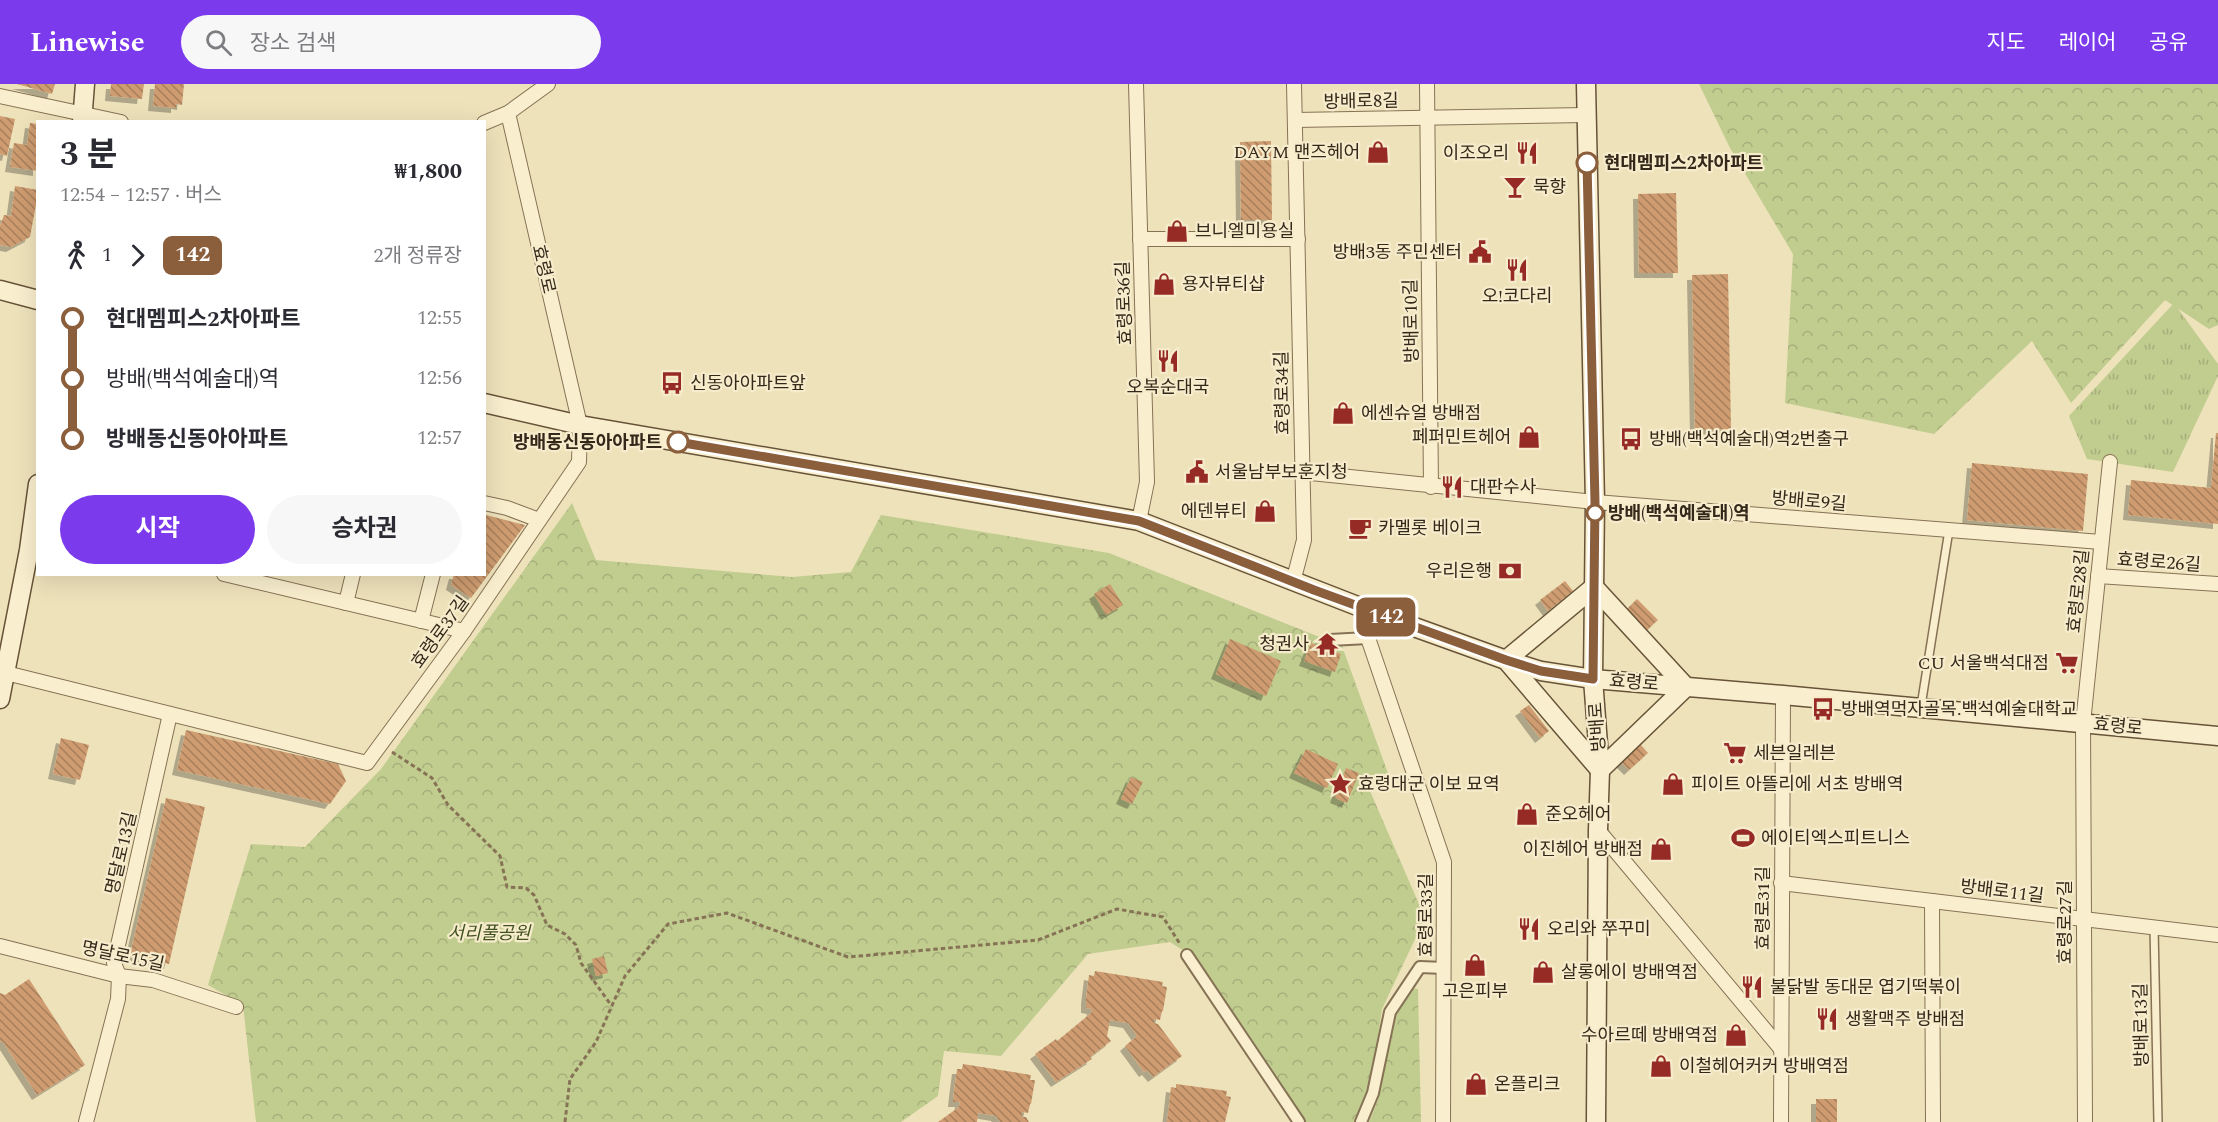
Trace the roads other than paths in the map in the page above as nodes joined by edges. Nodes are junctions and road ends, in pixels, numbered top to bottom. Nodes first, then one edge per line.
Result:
1 (85, 84) edge
2 (548, 84) edge
3 (1136, 84) edge
4 (1294, 84) edge
5 (1427, 84) edge
6 (1586, 84) edge
7 (0, 96) edge
8 (508, 113) junction
9 (1586, 115) junction
10 (82, 118) edge
11 (1427, 118) junction
12 (102, 120) edge
13 (1295, 120) junction
14 (486, 122) edge
15 (1140, 238) junction
16 (1298, 239) junction
17 (0, 290) edge
18 (36, 299) edge
19 (486, 403) edge
20 (580, 425) junction
21 (2110, 462) dead end
22 (1301, 472) junction
23 (1431, 487) junction
24 (1595, 502) junction
25 (486, 503) edge
26 (36, 507) edge
27 (539, 520) junction
28 (1139, 521) junction
29 (34, 530) edge
30 (1949, 530) junction
31 (2101, 542) junction
32 (239, 576) edge
33 (353, 576) edge
34 (432, 576) edge
35 (2098, 576) junction
36 (262, 579) edge
37 (1293, 582) junction
38 (2218, 584) edge
39 (1594, 587) junction
40 (346, 603) junction
41 (1378, 614) junction
42 (421, 621) junction
43 (464, 631) junction
44 (1368, 638) junction
45 (1327, 644) dead end
46 (1506, 660) junction
47 (6, 673) junction
48 (1593, 679) junction
49 (1686, 687) junction
50 (1783, 695) junction
51 (0, 699) edge
52 (1920, 710) junction
53 (170, 714) junction
54 (2083, 723) junction
55 (2218, 736) edge
56 (1600, 770) junction
57 (1598, 830) junction
58 (1781, 883) junction
59 (1932, 901) junction
60 (2083, 919) junction
61 (2154, 927) junction
62 (2218, 935) edge
63 (0, 946) edge
64 (1188, 955) road end
65 (1444, 968) junction
66 (119, 976) junction
67 (236, 1007) dead end
68 (1781, 1049) junction
69 (86, 1122) edge
70 (1299, 1122) edge
71 (1361, 1122) edge
72 (1443, 1122) edge
73 (1596, 1122) edge
74 (1780, 1122) edge
75 (1933, 1122) edge
76 (2085, 1122) edge
77 (2158, 1122) edge

1 - 10 main road
2 - 8 street
3 - 15 street, 효령로36길
4 - 13 street, 효령로34길
5 - 11 street
6 - 9 main road, 방배로
7 - 10 street
8 - 14 street
8 - 20 street, 효령로
9 - 11 street, 방배로8길
9 - 24 main road, 방배로
10 - 12 street
11 - 13 street, 방배로8길
11 - 23 street, 방배로10길
13 - 16 street, 효령로34길
15 - 16 street
15 - 28 street, 효령로36길
16 - 22 street, 효령로34길
17 - 18 main road
19 - 20 main road, 효령로
20 - 27 street, 효령로37길
20 - 28 main road, 효령로
21 - 31 street, 효령로28길
22 - 23 street
22 - 37 street, 효령로34길
23 - 24 street
24 - 30 street, 방배로9길
24 - 39 main road, 방배로
25 - 27 street
26 - 29 main road
27 - 43 street, 효령로37길
28 - 37 main road, 효령로
29 - 47 main road
30 - 31 street, 방배로9길
30 - 52 lane
31 - 35 street, 효령로28길
32 - 36 street
33 - 40 street
34 - 42 street
35 - 38 street, 효령로26길
35 - 54 street, 효령로28길
36 - 40 street
37 - 41 main road, 효령로
39 - 46 main road
39 - 48 main road, 방배로
39 - 49 main road
40 - 42 street
41 - 44 street
41 - 46 main road, 효령로
42 - 43 street
43 - 53 street, 효령로37길
44 - 45 street
44 - 65 street, 효령로33길
46 - 48 main road, 효령로
46 - 56 main road
47 - 51 main road
47 - 53 street
48 - 49 main road, 효령로
48 - 56 main road, 방배로
49 - 50 main road, 효령로
49 - 56 main road
50 - 52 main road, 효령로
50 - 58 street, 효령로31길
52 - 54 main road, 효령로
53 - 66 street, 명달로13길
54 - 55 main road, 효령로
54 - 60 street, 효령로27길
56 - 57 main road, 방배로
57 - 68 street
57 - 73 main road, 방배로
58 - 59 street, 방배로11길
58 - 68 street, 효령로31길
59 - 60 street, 방배로11길
59 - 75 street
60 - 61 street, 방배로11길
60 - 76 street, 효령로27길
61 - 62 street, 방배로11길
61 - 77 lane, 방배로13길
63 - 66 street, 명달로15길
64 - 70 street
65 - 71 street
65 - 72 street, 효령로33길
66 - 67 street, 명달로15길
66 - 69 street, 명달로13길
68 - 74 street, 효령로31길

